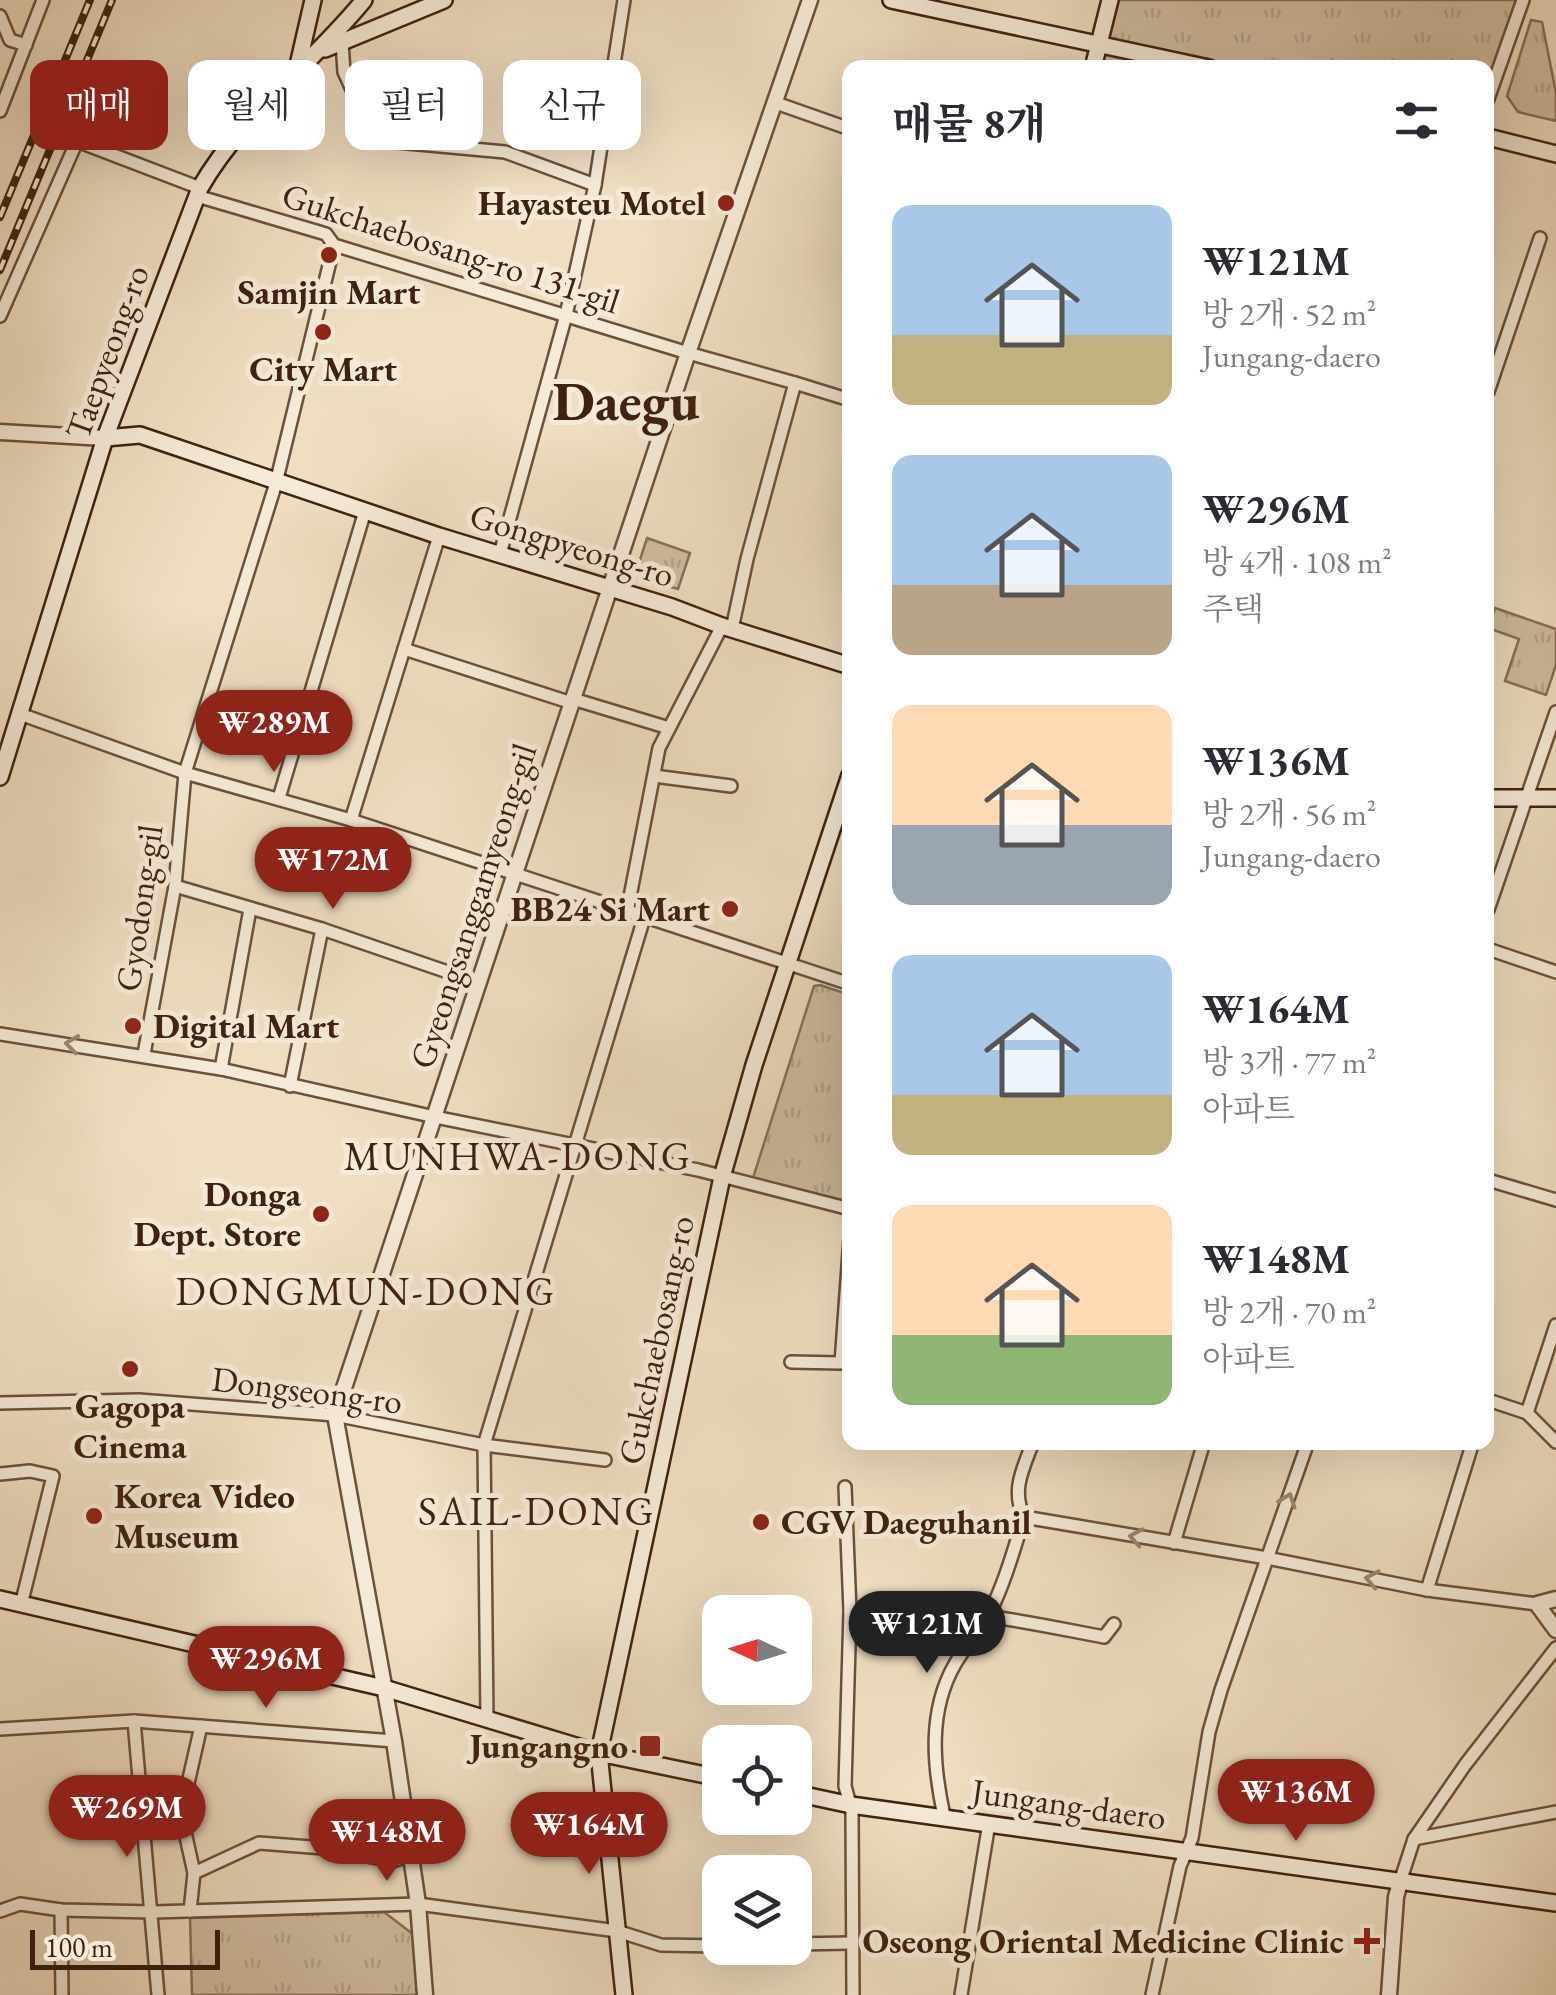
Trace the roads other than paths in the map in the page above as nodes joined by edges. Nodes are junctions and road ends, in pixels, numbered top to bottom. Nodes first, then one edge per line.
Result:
1 (44, 0) edge
2 (313, 0) edge
3 (364, 0) edge
4 (444, 0) edge
5 (624, 0) edge
6 (810, 0) edge
7 (891, 0) edge
8 (1110, 0) edge
9 (1523, 0) edge
10 (0, 16) edge
11 (5, 42) edge
12 (342, 42) junction
13 (1102, 42) junction
14 (26, 45) junction
15 (321, 50) junction
16 (299, 60) edge
17 (311, 60) edge
18 (1096, 60) edge
19 (1176, 60) edge
20 (1494, 81) edge
21 (776, 104) junction
22 (0, 112) edge
23 (842, 126) edge
24 (1494, 139) edge
25 (224, 150) edge
26 (1556, 154) edge
27 (595, 185) junction
28 (199, 192) junction
29 (1540, 238) dead end
30 (334, 244) junction
31 (566, 315) junction
32 (0, 316) edge
33 (688, 354) junction
34 (1494, 358) edge
35 (795, 383) junction
36 (842, 398) edge
37 (0, 432) edge
38 (105, 438) junction
39 (276, 482) junction
40 (365, 511) junction
41 (439, 536) junction
42 (500, 554) junction
43 (611, 588) junction
44 (727, 628) junction
45 (404, 649) junction
46 (842, 664) edge
47 (572, 701) junction
48 (1556, 712) edge
49 (0, 719) edge
50 (19, 720) junction
51 (669, 728) junction
52 (185, 773) junction
53 (654, 776) junction
54 (0, 777) edge
55 (731, 786) dead end
56 (279, 798) junction
57 (1494, 798) edge
58 (1527, 798) junction
59 (1556, 798) edge
60 (842, 799) edge
61 (350, 820) junction
62 (514, 874) junction
63 (174, 886) junction
64 (1494, 893) edge
65 (250, 908) junction
66 (627, 912) junction
67 (644, 918) junction
68 (322, 930) junction
69 (1494, 951) edge
70 (788, 963) junction
71 (1556, 972) edge
72 (842, 981) edge
73 (477, 982) junction
74 (0, 1034) edge
75 (144, 1054) junction
76 (221, 1068) junction
77 (290, 1086) junction
78 (435, 1117) junction
79 (574, 1144) junction
80 (722, 1177) junction
81 (1494, 1182) edge
82 (1556, 1200) edge
83 (842, 1207) edge
84 (1556, 1326) edge
85 (842, 1349) edge
86 (791, 1362) dead end
87 (1494, 1402) edge
88 (0, 1403) edge
89 (1527, 1413) junction
90 (335, 1415) junction
91 (1556, 1442) edge
92 (484, 1445) junction
93 (1030, 1450) edge
94 (1202, 1450) edge
95 (1305, 1450) edge
96 (1471, 1450) edge
97 (605, 1460) dead end
98 (0, 1474) edge
99 (845, 1487) dead end
100 (1024, 1517) junction
101 (1174, 1543) junction
102 (1267, 1558) junction
103 (1427, 1590) junction
104 (0, 1600) edge
105 (1556, 1600) edge
106 (1538, 1604) junction
107 (22, 1605) junction
108 (850, 1611) junction
109 (988, 1615) junction
110 (1114, 1624) dead end
111 (1556, 1630) edge
112 (1556, 1648) edge
113 (384, 1688) junction
114 (487, 1719) junction
115 (134, 1721) junction
116 (200, 1726) junction
117 (0, 1729) edge
118 (394, 1741) junction
119 (599, 1753) junction
120 (702, 1774) edge
121 (812, 1797) edge
122 (852, 1805) junction
123 (1556, 1812) edge
124 (944, 1816) junction
125 (989, 1822) junction
126 (1414, 1838) junction
127 (1186, 1850) junction
128 (411, 1855) junction
129 (194, 1873) junction
130 (1400, 1882) junction
131 (1556, 1903) edge
132 (418, 1904) junction
133 (0, 1910) edge
134 (61, 1910) junction
135 (190, 1911) junction
136 (153, 1912) junction
137 (616, 1931) junction
138 (851, 1943) junction
139 (812, 1944) edge
140 (702, 1946) edge
141 (62, 1995) edge
142 (158, 1995) edge
143 (426, 1995) edge
144 (624, 1995) edge
145 (853, 1995) edge
146 (961, 1995) edge
147 (1152, 1995) edge
148 (1389, 1995) edge

1 - 14 street
2 - 16 main road
3 - 15 main road, Taepyeong-ro
4 - 12 main road
5 - 27 street
6 - 21 street, Gyeongsanggamyeong-gil
7 - 13 main road
8 - 13 main road
9 - 20 street
10 - 11 street
11 - 14 street
12 - 15 main road
12 - 27 street
13 - 18 main road
13 - 19 main road
14 - 22 street
15 - 17 main road, Taepyeong-ro
21 - 23 street
21 - 33 street, Gyeongsanggamyeong-gil
24 - 26 main road
25 - 28 main road, Taepyeong-ro
27 - 31 street
28 - 30 street, Gukchaebosang-ro 131-gil
28 - 32 street, Gukchaebosang-ro 131-gil
28 - 38 main road, Taepyeong-ro
29 - 34 street
30 - 31 street, Gukchaebosang-ro 131-gil
30 - 39 street
31 - 33 street, Gukchaebosang-ro 131-gil
31 - 42 street
33 - 35 street, Gukchaebosang-ro 131-gil
33 - 43 street, Gyeongsanggamyeong-gil
35 - 36 street, Gukchaebosang-ro 131-gil
35 - 44 street
37 - 38 street, Gongpyeong-ro
38 - 39 main road, Gongpyeong-ro
38 - 50 main road, Taepyeong-ro
39 - 40 main road, Gongpyeong-ro
39 - 52 street, Gyodong-gil
40 - 41 main road, Gongpyeong-ro
40 - 56 street
41 - 42 main road, Gongpyeong-ro
41 - 45 street
42 - 43 main road, Gongpyeong-ro
43 - 44 main road, Gongpyeong-ro
43 - 47 street, Gyeongsanggamyeong-gil
44 - 46 main road, Gongpyeong-ro
44 - 51 street
45 - 47 street
45 - 61 street
47 - 51 street
47 - 62 street, Gyeongsanggamyeong-gil
48 - 58 street
49 - 50 street
50 - 52 street
50 - 54 main road, Taepyeong-ro
51 - 53 street
52 - 56 street
52 - 63 street, Gyodong-gil
53 - 55 street
53 - 66 street
56 - 61 street
57 - 58 main road
58 - 59 main road
58 - 64 street
60 - 70 main road, Gukchaebosang-ro
61 - 62 street
62 - 66 street
62 - 73 street, Gyeongsanggamyeong-gil
63 - 65 street
63 - 75 street, Gyodong-gil
65 - 68 street
65 - 76 street
66 - 67 street
67 - 70 street
67 - 79 street
68 - 73 street
68 - 77 street
69 - 71 street
70 - 72 street
70 - 80 main road, Gukchaebosang-ro
73 - 78 street, Gyeongsanggamyeong-gil
75 -> 74 street
75 - 76 street
76 - 77 street
77 - 78 street
78 - 79 street
78 - 90 street, Gyeongsanggamyeong-gil
79 - 80 street
79 - 92 street
80 - 83 street
80 - 119 main road, Gukchaebosang-ro
81 - 82 street
84 - 89 street
85 - 86 street
87 - 89 street
88 - 90 street, Dongseong-ro
89 - 91 street
90 - 92 street, Dongseong-ro
90 - 113 street, Gyeongsanggamyeong-gil
92 - 97 street, Dongseong-ro
92 - 114 street
93 - 100 street, Jungang-daero
94 - 101 street
102 -> 95 street, Jungang-daero
96 - 103 street
98 - 107 street
99 - 108 street
101 -> 100 street
100 - 109 street, Jungang-daero
101 - 102 street
103 -> 102 street
102 - 127 street, Jungang-daero
103 - 106 street
104 - 107 main road
105 - 106 street
106 - 111 street
107 - 113 main road
108 - 109 street
108 - 122 street
109 - 110 street
109 - 124 street, Jungang-daero
112 - 126 street
113 - 114 main road
113 - 118 street, Gyeongsanggamyeong-gil
114 - 119 main road
115 - 116 street
115 - 117 street
115 - 136 street
116 - 118 street
116 - 129 street
118 - 128 street, Gyeongsanggamyeong-gil
119 - 120 main road
119 - 137 main road, Gukchaebosang-ro
121 - 122 main road, Jungang-daero
122 - 124 main road, Jungang-daero
122 - 138 street
123 - 126 street
124 - 125 main road, Jungang-daero
125 - 127 main road, Jungang-daero
125 - 146 street
126 - 130 street
127 - 130 main road, Jungang-daero
127 - 147 street
128 - 129 street
128 - 132 street, Gyeongsanggamyeong-gil
129 - 135 street
130 - 131 main road, Jungang-daero
130 - 148 street
132 - 135 street
132 - 137 street
132 - 143 street, Gyeongsanggamyeong-gil
133 - 134 street
134 - 136 street
134 - 141 street
135 - 136 street
136 - 142 street
137 - 140 street
137 - 144 main road, Gukchaebosang-ro
138 - 139 street
138 - 145 street

